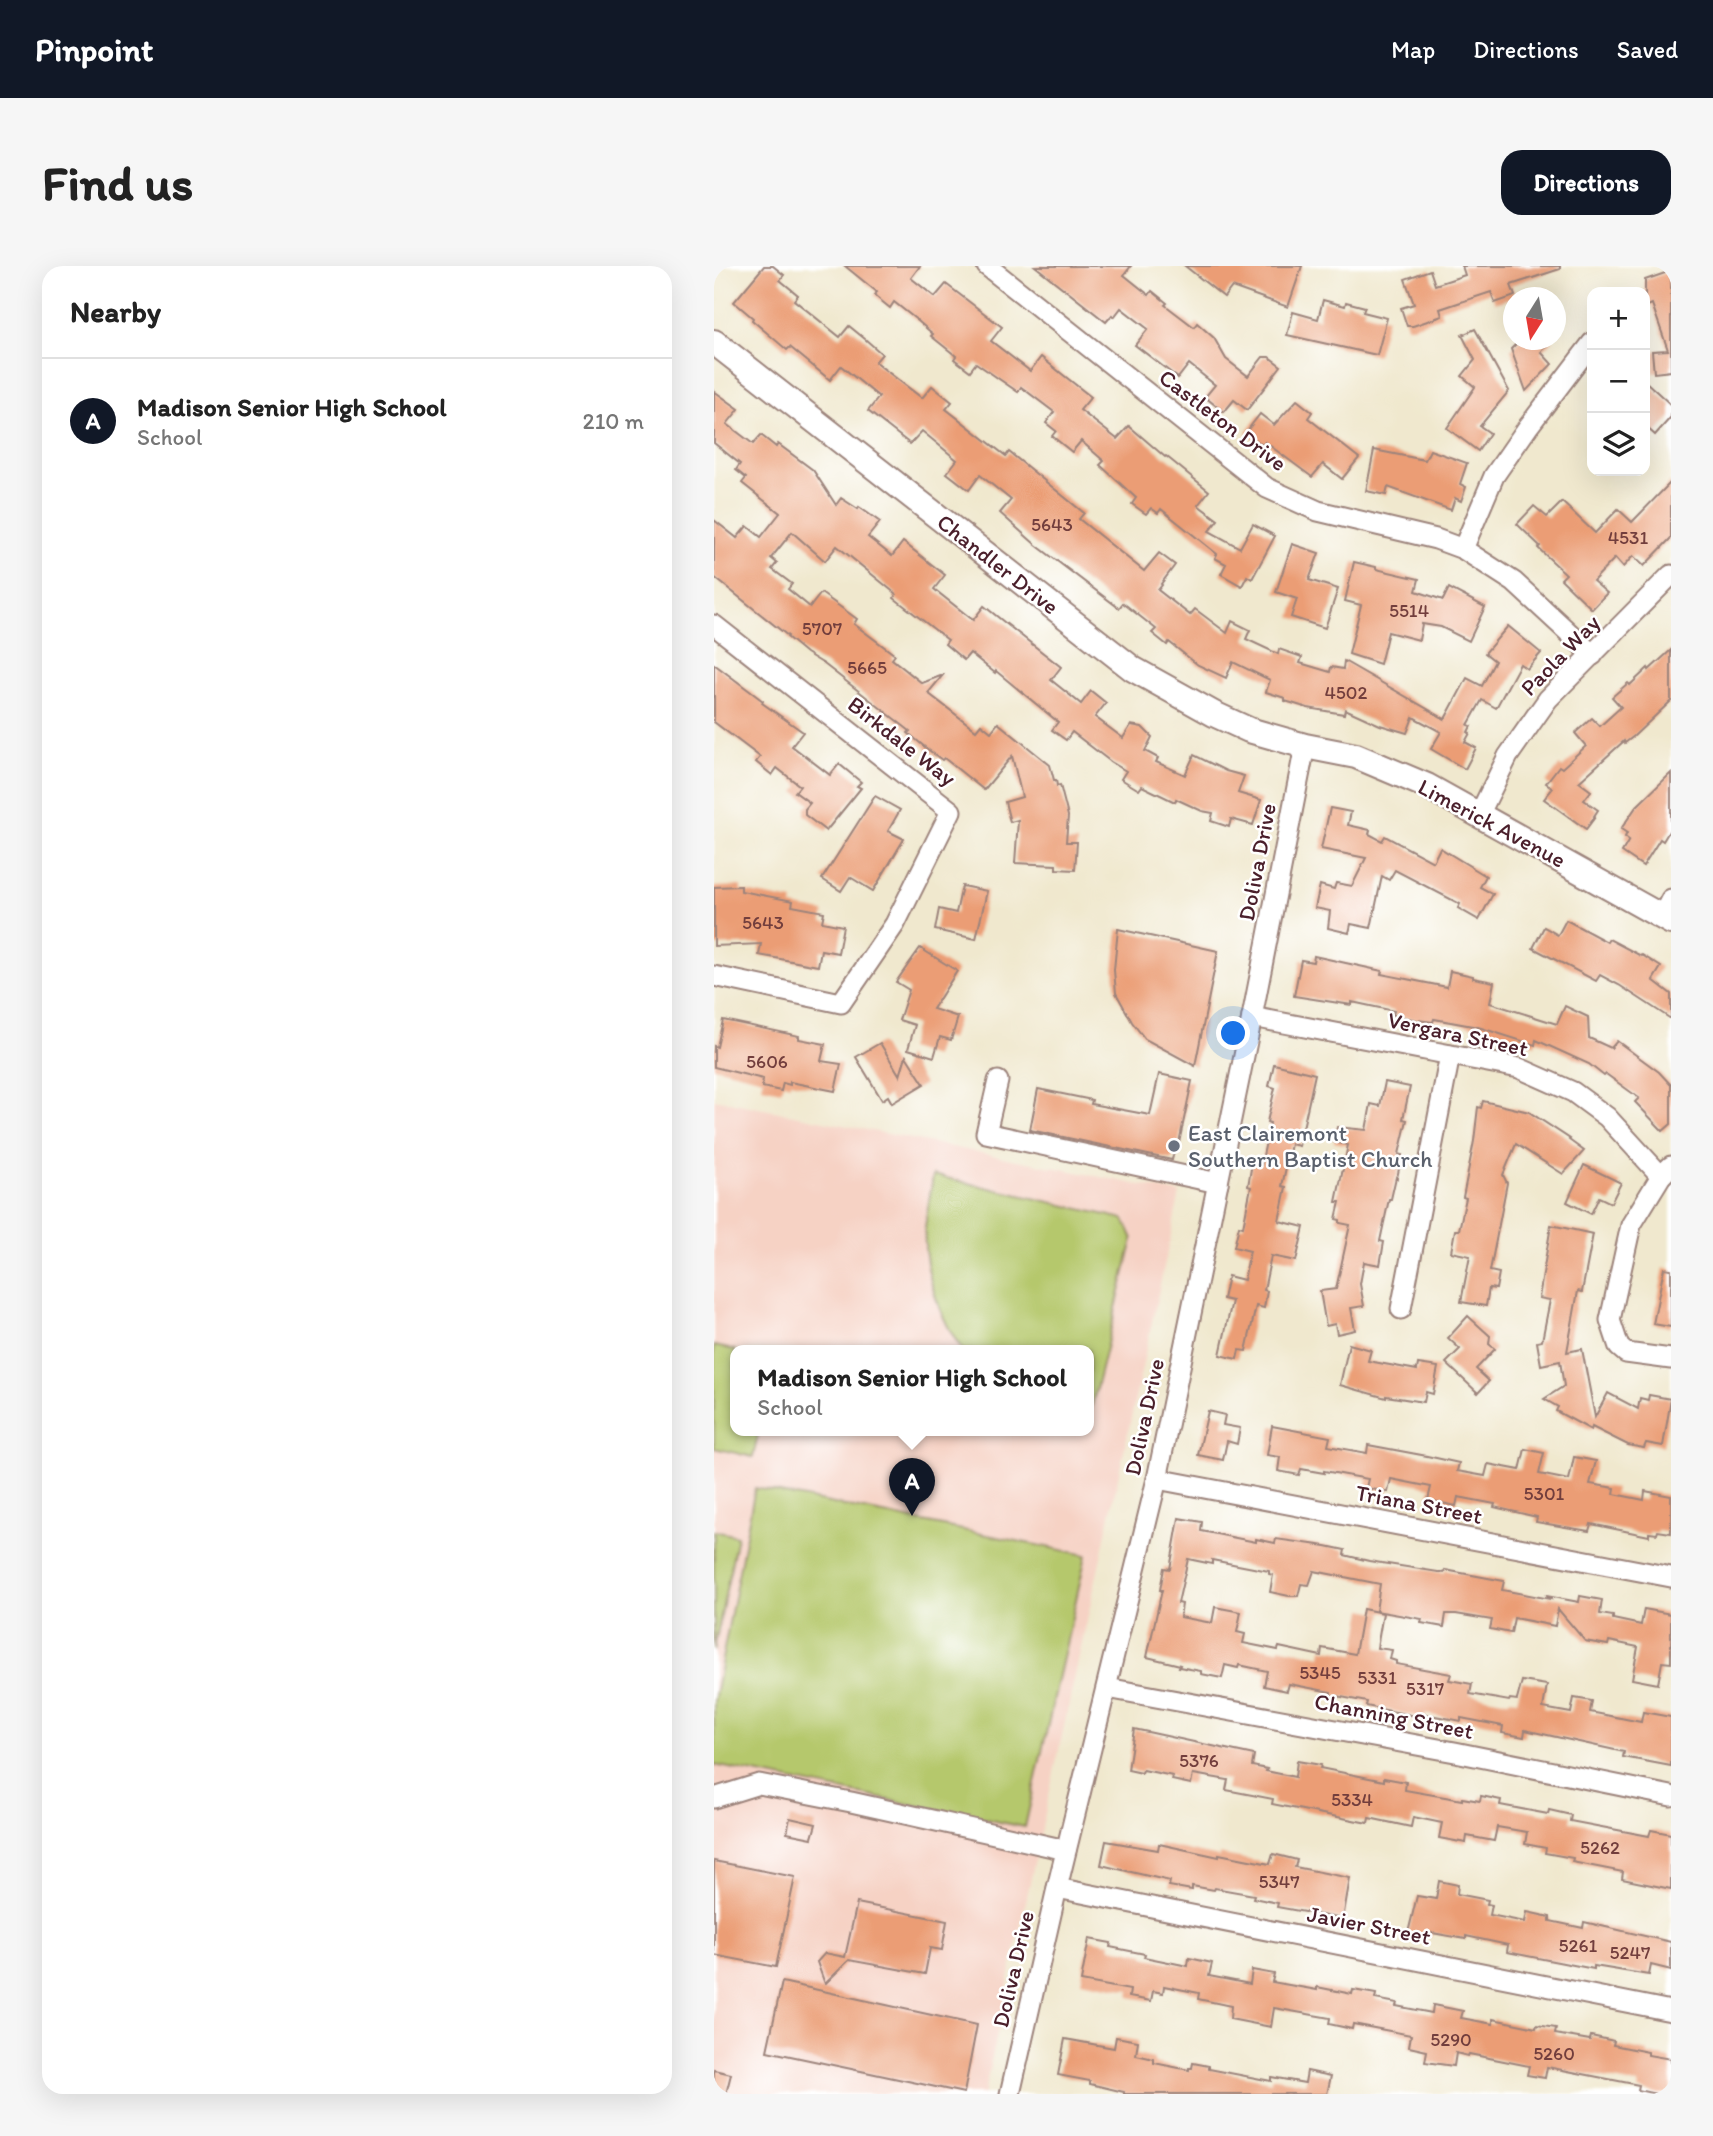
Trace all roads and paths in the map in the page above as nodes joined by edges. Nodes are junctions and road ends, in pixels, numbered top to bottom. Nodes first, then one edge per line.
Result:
1 (986, 266) edge
2 (714, 342) edge
3 (1587, 350) edge
4 (1463, 549) junction
5 (1671, 575) edge
6 (714, 625) edge
7 (1593, 655) junction
8 (1305, 746) junction
9 (1479, 815) junction
10 (1668, 912) edge
11 (714, 976) edge
12 (1252, 1017) junction
13 (1450, 1055) junction
14 (998, 1082) dead end
15 (1666, 1171) edge
16 (1218, 1182) junction
17 (1401, 1309) dead end
18 (1671, 1359) edge
19 (1157, 1479) junction
20 (1671, 1577) edge
21 (1107, 1688) junction
22 (1671, 1797) edge
23 (714, 1798) edge
24 (1066, 1850) junction
25 (1056, 1888) junction
26 (1671, 2011) edge
27 (1010, 2094) edge

1 - 4 street, Castleton Drive
2 - 8 main road, Chandler Drive
3 - 4 street
4 - 7 street, Castleton Drive
5 - 7 street, Paola Way
6 - 11 street, Birkdale Way
7 - 9 street, Paola Way
8 - 9 main road, Limerick Avenue
8 - 12 street, Doliva Drive
9 - 10 main road, Limerick Avenue
12 - 13 street, Vergara Street
12 - 16 street, Doliva Drive
13 - 15 street, Vergara Street
13 - 17 street
14 - 16 street
15 - 18 street
16 - 19 street, Doliva Drive
19 - 20 street, Triana Street
19 - 21 street, Doliva Drive
21 - 22 street, Channing Street
21 - 24 street, Doliva Drive
23 - 24 street
24 - 25 street, Doliva Drive
25 - 26 street, Javier Street
25 - 27 street, Doliva Drive

